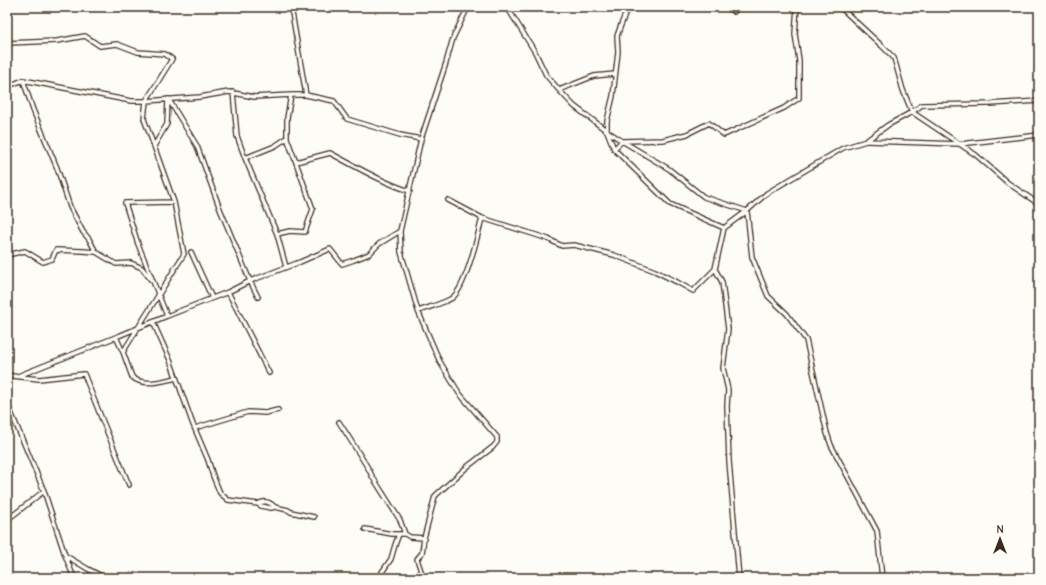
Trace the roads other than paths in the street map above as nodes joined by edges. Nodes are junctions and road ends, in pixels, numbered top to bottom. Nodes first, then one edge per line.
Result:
1 (291, 7) edge
2 (468, 7) edge
3 (506, 7) edge
4 (628, 7) edge
5 (726, 7) edge
6 (738, 7) edge
7 (797, 7) edge
8 (840, 7) edge
9 (7, 43) edge
10 (616, 74) junction
11 (23, 80) junction
12 (7, 86) edge
13 (558, 90) junction
14 (233, 92) junction
15 (291, 95) junction
16 (306, 95) junction
17 (168, 99) junction
18 (146, 101) junction
19 (1039, 101) edge
20 (912, 112) junction
21 (607, 131) junction
22 (1039, 135) edge
23 (287, 138) junction
24 (421, 139) junction
25 (622, 141) junction
26 (866, 141) junction
27 (960, 144) junction
28 (154, 146) junction
29 (614, 149) junction
30 (245, 158) junction
31 (296, 162) junction
32 (410, 191) junction
33 (448, 200) dead end
34 (174, 202) junction
35 (1039, 204) edge
36 (747, 211) junction
37 (482, 218) junction
38 (724, 228) junction
39 (400, 231) junction
40 (277, 234) junction
41 (96, 252) junction
42 (191, 252) dead end
43 (7, 255) edge
44 (286, 267) junction
45 (715, 269) junction
46 (250, 281) junction
47 (154, 283) junction
48 (228, 292) junction
49 (158, 295) junction
50 (258, 297) dead end
51 (212, 298) junction
52 (418, 311) junction
53 (167, 316) junction
54 (154, 322) junction
55 (138, 328) junction
56 (116, 337) junction
57 (123, 352) junction
58 (269, 373) dead end
59 (7, 374) edge
60 (17, 377) junction
61 (176, 378) junction
62 (7, 403) edge
63 (278, 410) dead end
64 (339, 422) dead end
65 (195, 428) junction
66 (129, 485) dead end
67 (44, 490) junction
68 (314, 517) dead end
69 (7, 520) edge
70 (365, 529) dead end
71 (399, 534) junction
72 (405, 534) junction
73 (424, 538) junction
74 (65, 555) junction
75 (74, 578) edge
76 (105, 578) edge
77 (379, 578) edge
78 (419, 578) edge
79 (738, 578) edge
80 (882, 578) edge

1 - 16 street
2 - 24 street
3 - 13 street
4 - 10 street
5 - 6 street
7 - 25 street
8 - 20 street
9 - 18 street
10 - 13 street
10 - 21 street
11 - 12 street
11 - 18 street
11 - 41 street
13 - 21 street
14 - 15 street
14 - 17 street
14 - 30 street
15 - 16 street
15 - 23 street
16 - 24 street
17 - 18 street
17 - 28 street
17 - 46 street
18 - 28 street
19 - 20 street
20 - 26 street
20 - 27 street
21 - 25 street
21 - 29 street
22 - 27 street
23 - 30 street
23 - 31 street
24 - 32 street
25 - 29 street
25 - 36 street
26 - 27 street
26 - 36 street
27 - 35 street
28 - 34 street
29 - 38 street
30 - 40 street
31 - 32 street
31 - 40 street
32 - 39 street
33 - 37 street
34 - 47 street
34 - 49 street
36 - 38 street
36 - 80 street
37 - 45 street
37 - 52 street
38 - 45 street
39 - 44 street
39 - 52 street
40 - 44 street
41 - 43 street
41 - 47 street
42 - 51 street
44 - 46 street
45 - 79 street
46 - 48 street
46 - 50 street
47 - 49 street
48 - 51 street
48 - 58 street
49 - 53 street
49 - 55 street
51 - 53 street
52 - 73 street
53 - 54 street
54 - 55 street
54 - 61 street
55 - 56 street
55 - 57 street
56 - 57 street
56 - 60 street
57 - 61 street
59 - 60 street
60 - 66 street
61 - 65 street
62 - 67 street
63 - 65 street
64 - 72 street
65 - 68 street
67 - 69 street
67 - 74 street
70 - 71 street
71 - 72 street
71 - 77 street
72 - 73 street
73 - 78 street
74 - 75 street
74 - 76 street

